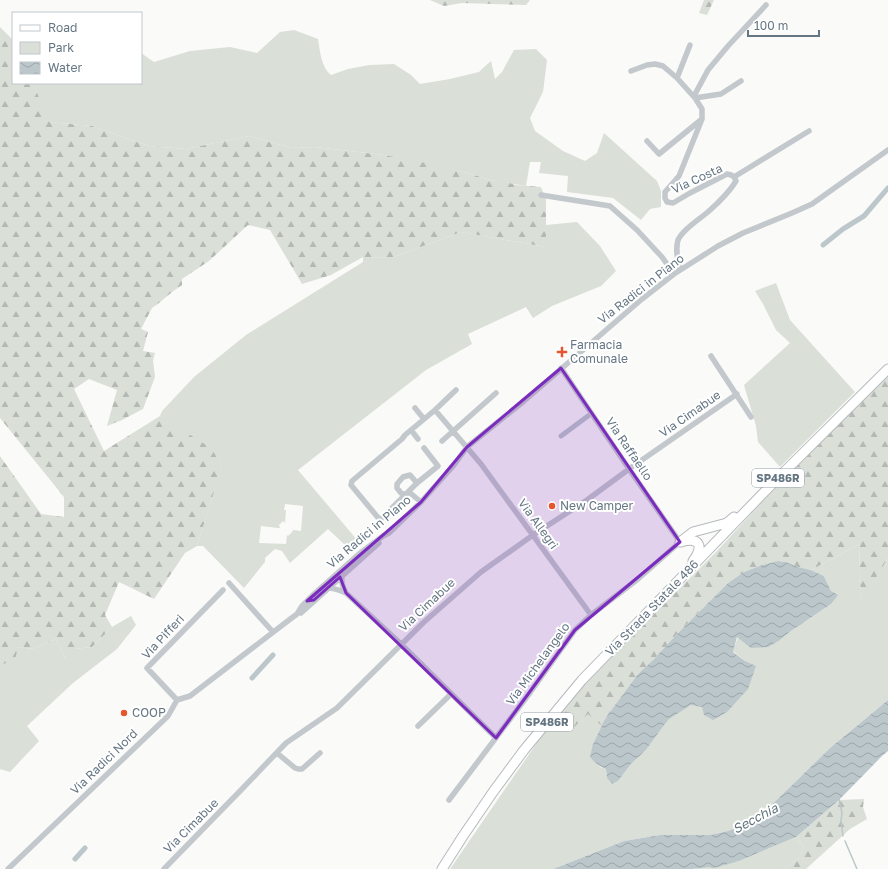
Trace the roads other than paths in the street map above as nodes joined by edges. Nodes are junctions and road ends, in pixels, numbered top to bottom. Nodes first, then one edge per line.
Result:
1 (766, 5) dead end
2 (690, 45) dead end
3 (630, 70) dead end
4 (675, 76) junction
5 (741, 81) dead end
6 (694, 97) junction
7 (702, 120) junction
8 (809, 130) dead end
9 (647, 141) dead end
10 (888, 150) edge
11 (734, 177) junction
12 (542, 195) dead end
13 (680, 270) junction
14 (674, 274) junction
15 (711, 356) dead end
16 (561, 368) junction
17 (888, 369) edge
18 (456, 390) dead end
19 (496, 393) dead end
20 (737, 394) junction
21 (416, 408) dead end
22 (435, 410) junction
23 (751, 417) dead end
24 (424, 419) junction
25 (411, 430) junction
26 (453, 431) junction
27 (418, 440) dead end
28 (442, 441) dead end
29 (467, 446) junction
30 (424, 448) dead end
31 (629, 469) junction
32 (417, 483) junction
33 (407, 493) junction
34 (757, 499) junction
35 (421, 502) junction
36 (389, 532) junction
37 (533, 535) junction
38 (680, 542) junction
39 (343, 574) junction
40 (230, 583) dead end
41 (328, 588) junction
42 (223, 590) dead end
43 (669, 590) junction
44 (346, 593) junction
45 (314, 600) junction
46 (307, 601) junction
47 (300, 608) junction
48 (297, 614) junction
49 (591, 615) junction
50 (273, 632) junction
51 (401, 644) junction
52 (451, 694) junction
53 (177, 700) junction
54 (418, 726) dead end
55 (496, 738) junction
56 (277, 753) junction
57 (320, 753) dead end
58 (449, 800) dead end
59 (8, 869) edge
60 (164, 869) edge
61 (442, 869) edge

1 - 6 street
2 - 4 street
3 - 4 street
4 - 6 street
5 - 6 street
6 - 7 street
7 - 9 street
7 - 11 street, Via Costa
8 - 11 street
10 - 13 street, Via Radici in Piano
11 - 13 street, Via Costa
12 - 14 street
13 - 14 street, Via Radici in Piano
14 - 16 street, Via Radici in Piano
15 - 20 street
16 - 29 street, Via Radici in Piano
16 - 31 street, Via Raffaello
17 - 34 main road, Via Strada Statale 486 / SP486R
18 - 22 street
19 - 26 street
20 - 23 street
20 - 31 street, Via Cimabue
21 - 24 street
22 - 24 street
22 - 26 street, Via Allegri
24 - 25 street
25 - 27 street
25 - 33 street
26 - 28 street
26 - 29 street, Via Allegri
29 - 35 street, Via Radici in Piano
29 - 37 street, Via Allegri
30 - 32 street, Via Radici in Piano
31 - 37 street, Via Cimabue
31 - 38 street, Via Raffaello
32 - 33 street, Via Radici in Piano
32 - 33 street, Via Radici in Piano
33 - 35 street, Via Radici in Piano
34 - 38 main road
34 - 43 main road, Via Strada Statale 486 / SP486R
35 - 36 street, Via Radici in Piano
36 - 39 street
36 - 46 street, Via Radici in Piano
37 - 49 street, Via Allegri
37 - 51 street, Via Cimabue
38 - 43 main road
38 - 49 street, Via Michelangelo
39 - 41 street
39 - 44 street
40 - 50 street
41 - 44 street
41 - 45 street
42 - 53 street, Via Pifferi
43 - 61 main road, Via Strada Statale 486 / SP486R
44 - 51 street
45 - 46 street
45 - 48 street
46 - 47 street
46 - 47 street
47 - 48 street
48 - 50 street
49 - 55 street, Via Michelangelo
50 - 53 street
51 - 52 street
51 - 56 street, Via Cimabue
52 - 54 street
52 - 55 street
53 - 59 street, Via Radici Nord
55 - 58 street, Via Michelangelo
56 - 57 street
56 - 60 street, Via Cimabue

